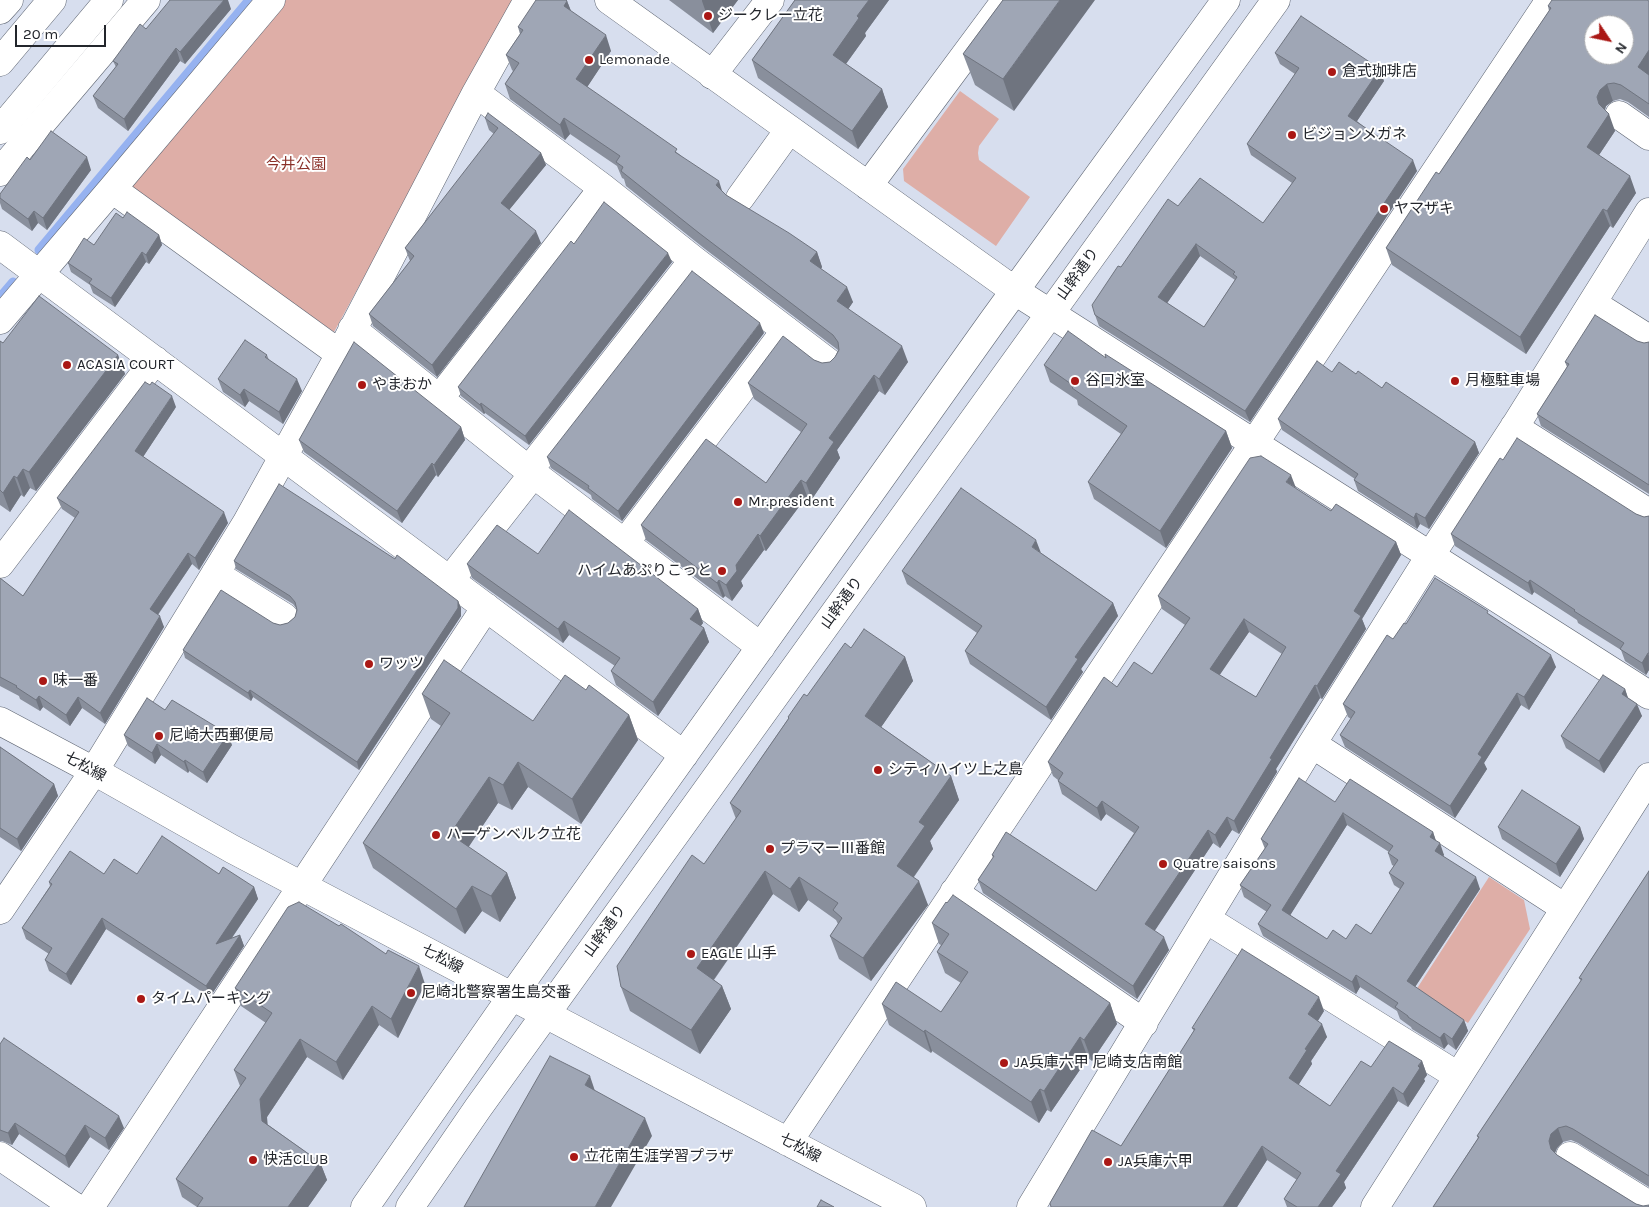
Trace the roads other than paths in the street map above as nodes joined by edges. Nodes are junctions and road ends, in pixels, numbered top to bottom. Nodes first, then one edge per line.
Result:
1 (8, 0) edge
2 (52, 0) edge
3 (108, 0) edge
4 (146, 0) edge
5 (271, 0) edge
6 (528, 0) edge
7 (609, 0) edge
8 (770, 0) edge
9 (1006, 0) edge
10 (1226, 0) edge
11 (1276, 0) edge
12 (1550, 0) edge
13 (0, 10) edge
14 (0, 62) edge
15 (712, 75) junction
16 (476, 93) junction
17 (1619, 115) dead end
18 (0, 130) edge
19 (789, 130) junction
20 (1649, 136) edge
21 (0, 172) edge
22 (868, 186) junction
23 (603, 188) junction
24 (112, 189) junction
25 (740, 198) dead end
26 (1649, 212) edge
27 (0, 244) edge
28 (695, 261) junction
29 (38, 274) junction
30 (1015, 291) junction
31 (1592, 303) junction
32 (1050, 313) junction
33 (0, 320) edge
34 (352, 329) junction
35 (786, 330) junction
36 (1649, 339) edge
37 (340, 354) junction
38 (155, 360) junction
39 (829, 363) edge
40 (440, 399) junction
41 (1514, 427) junction
42 (1254, 443) junction
43 (283, 456) junction
44 (531, 472) junction
45 (1649, 513) edge
46 (624, 544) junction
47 (1430, 556) junction
48 (0, 564) edge
49 (215, 574) junction
50 (450, 580) junction
51 (486, 607) junction
52 (284, 617) dead end
53 (761, 647) junction
54 (1649, 695) edge
55 (0, 720) edge
56 (1312, 744) junction
57 (684, 755) junction
58 (94, 771) junction
59 (1649, 777) edge
60 (302, 886) junction
61 (954, 892) junction
62 (1565, 908) junction
63 (0, 910) edge
64 (1206, 919) junction
65 (512, 996) junction
66 (546, 1013) junction
67 (1144, 1023) junction
68 (1458, 1076) junction
69 (788, 1142) junction
70 (0, 1156) edge
71 (1570, 1156) dead end
72 (1649, 1205) edge
73 (75, 1207) edge
74 (90, 1207) edge
75 (365, 1207) edge
76 (410, 1207) edge
77 (912, 1207) edge
78 (1031, 1207) edge
79 (1374, 1207) edge

1 - 13 main road
2 - 14 main road
3 - 18 main road
4 - 21 main road
5 - 24 main road
6 - 16 main road
7 - 15 main road
8 - 15 main road
9 - 22 main road
10 - 30 main road
11 - 32 main road, 山幹通り
12 - 42 main road
15 - 19 main road
16 - 23 main road
16 - 34 main road
17 - 20 main road
19 - 22 main road
19 - 25 main road
22 - 30 main road
23 - 28 main road
23 - 40 main road
24 - 29 main road
24 - 37 main road
26 - 31 main road
27 - 29 main road
28 - 35 main road
28 - 44 main road
29 - 33 main road
29 - 38 main road
30 - 32 main road
30 - 53 main road
31 - 36 main road
31 - 41 main road
32 - 42 main road
32 - 66 main road, 山幹通り
34 - 37 main road
34 - 40 main road
35 - 39 main road
35 - 46 main road
37 - 43 main road
38 - 43 main road
38 - 48 main road
40 - 44 main road
41 - 45 main road
41 - 47 main road
42 - 47 main road
42 - 61 main road
43 - 49 main road
43 - 50 main road
44 - 46 main road
44 - 50 main road
46 - 53 main road
47 - 54 main road
47 - 56 main road
49 - 52 main road
49 - 58 main road
50 - 51 main road
51 - 57 main road
51 - 60 main road
53 - 57 main road
55 - 58 main road, 七松線
56 - 62 main road
56 - 64 main road
57 - 65 main road
58 - 60 main road, 七松線
58 - 63 main road
59 - 62 main road
60 - 65 main road, 七松線
60 - 74 main road
61 - 67 main road
61 - 69 main road
62 - 68 main road
64 - 67 main road
64 - 68 main road
65 - 66 main road, 七松線
65 - 75 main road
66 - 69 main road, 七松線
66 - 76 main road, 山幹通り
67 - 78 main road
68 - 79 main road
69 - 77 main road, 七松線
70 - 73 main road
71 - 72 main road

